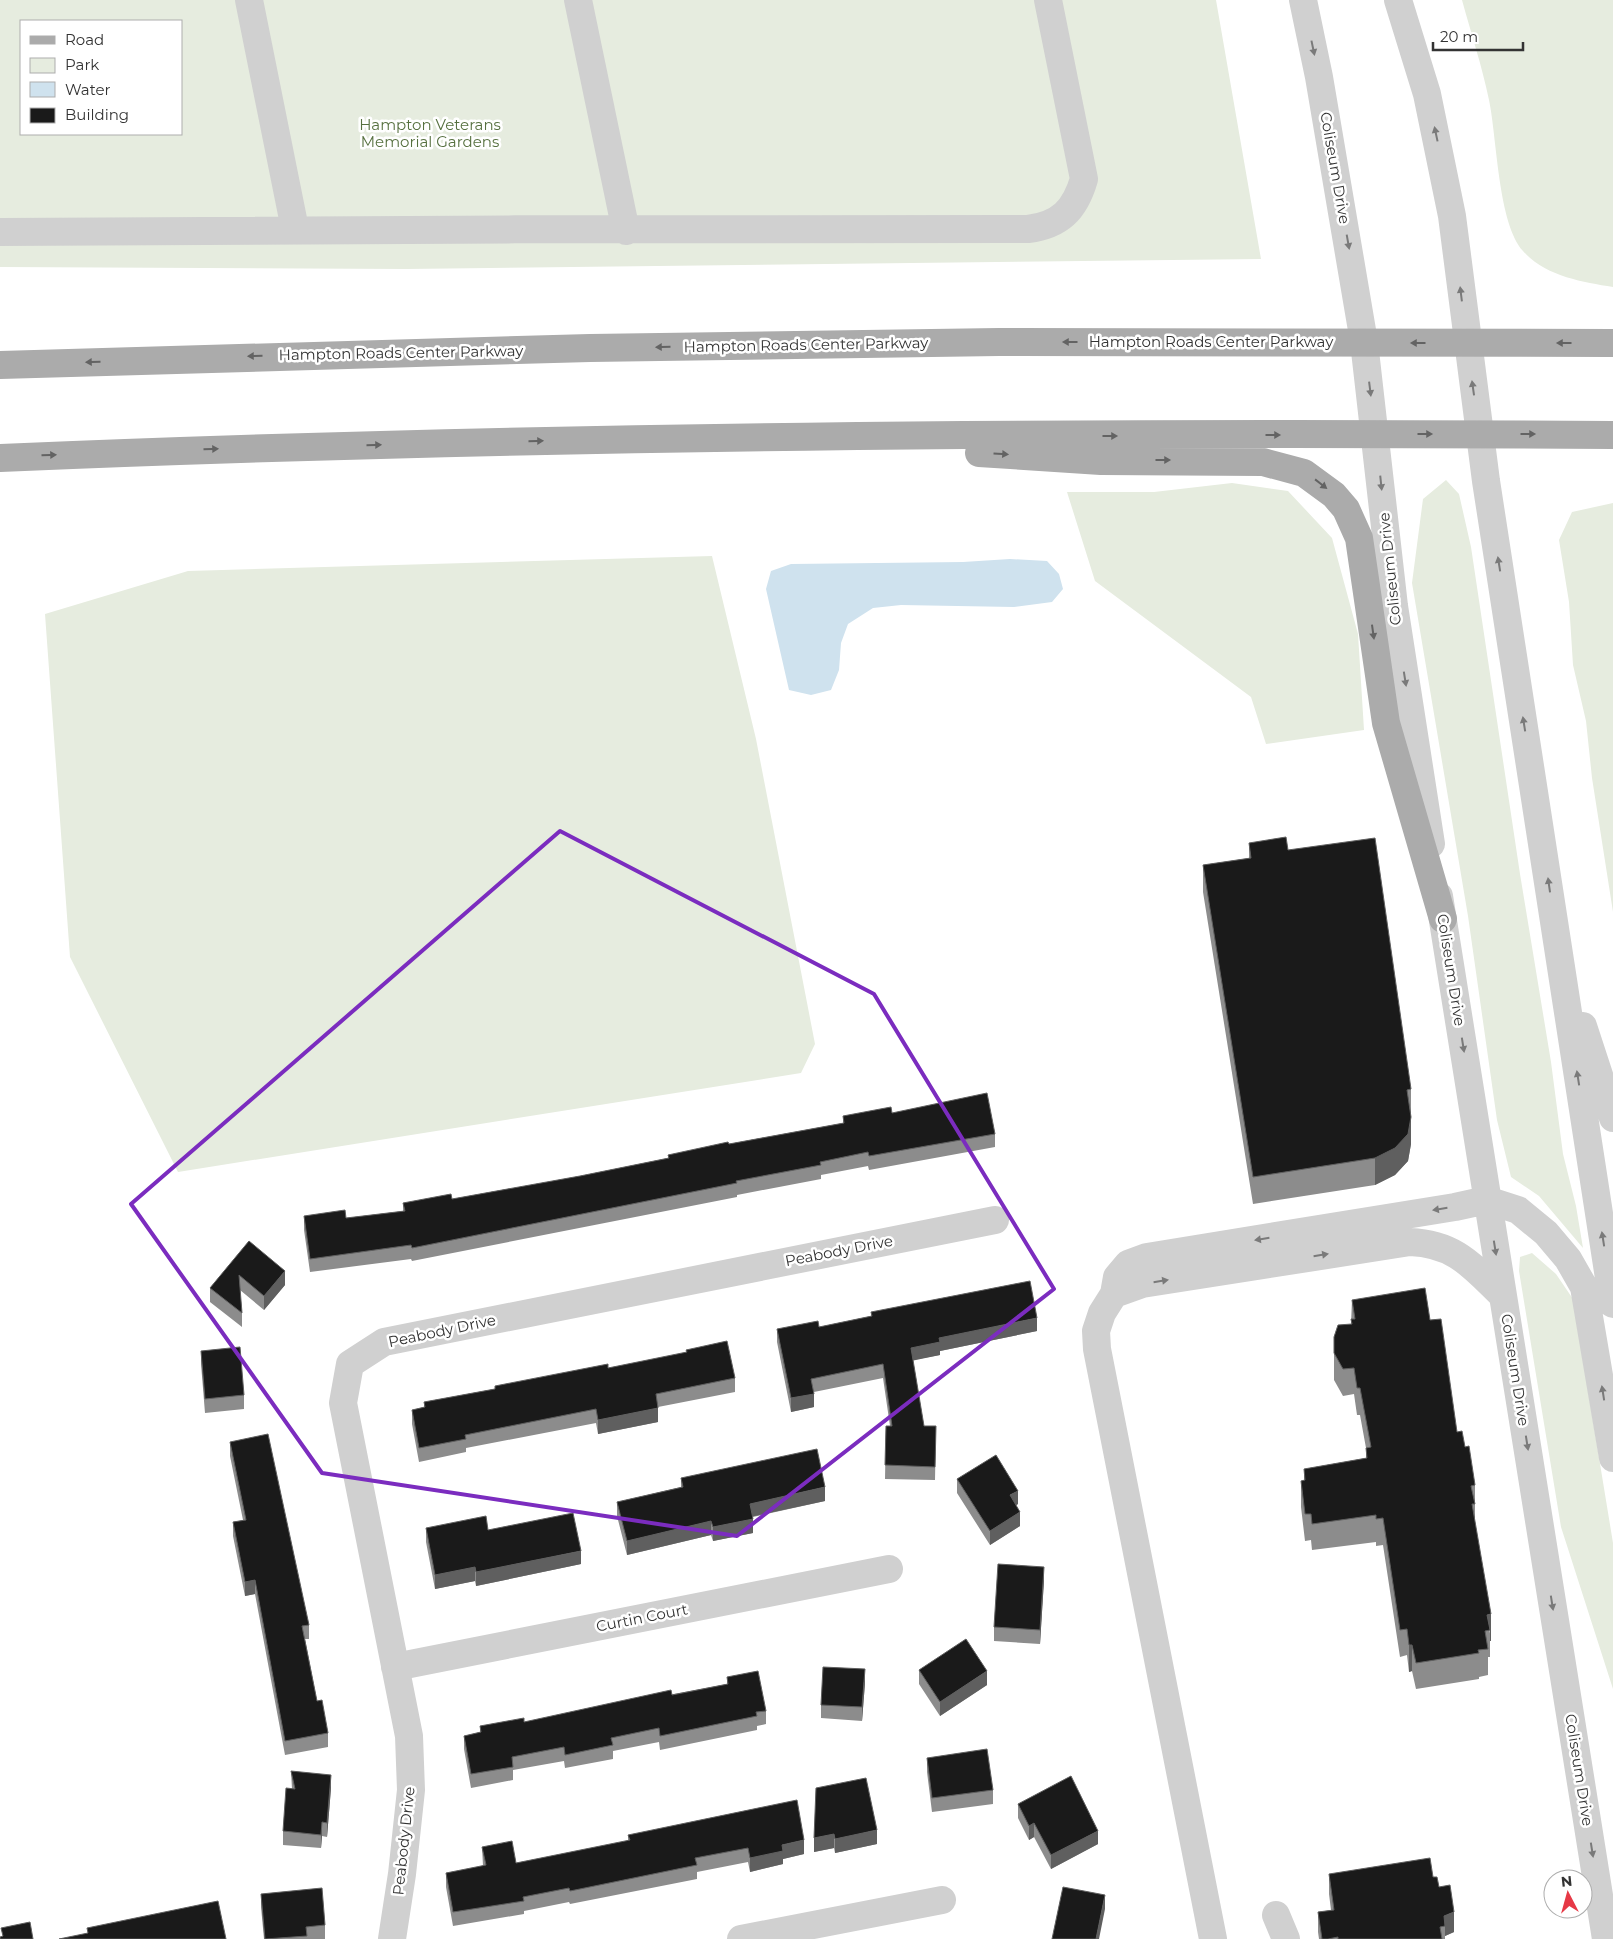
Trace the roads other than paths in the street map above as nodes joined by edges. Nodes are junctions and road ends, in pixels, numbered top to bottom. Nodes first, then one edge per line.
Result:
1 (249, 0) edge
2 (578, 0) edge
3 (1048, 0) edge
4 (1303, 0) edge
5 (1398, 0) edge
6 (295, 229) junction
7 (626, 231) junction
8 (0, 232) edge
9 (1364, 342) junction
10 (1467, 343) junction
11 (1613, 343) edge
12 (0, 365) edge
13 (1376, 434) junction
14 (1480, 434) junction
15 (1613, 435) edge
16 (743, 438) junction
17 (0, 458) edge
18 (1443, 919) junction
19 (1555, 933) junction
20 (1613, 1118) edge
21 (1487, 1200) junction
22 (995, 1220) dead end
23 (1114, 1294) junction
24 (1503, 1296) junction
25 (1613, 1304) edge
26 (1613, 1458) edge
27 (889, 1569) dead end
28 (395, 1667) junction
29 (942, 1900) dead end
30 (392, 1939) edge
31 (742, 1939) edge
32 (1213, 1939) edge
33 (1606, 1939) edge

1 - 6 street
2 - 7 street
3 - 7 street
4 -> 9 street, Coliseum Drive
10 -> 5 street
6 - 7 street
6 - 8 street
10 -> 9 main road, Hampton Roads Center Parkway
9 -> 12 main road, Hampton Roads Center Parkway
9 -> 13 street, Coliseum Drive
11 -> 10 main road, Hampton Roads Center Parkway
14 -> 10 street
13 -> 14 main road
16 -> 13 main road
13 -> 18 street, Coliseum Drive
14 -> 15 main road
19 -> 14 street
17 -> 16 main road
16 -> 18 main road
18 -> 21 street, Coliseum Drive
19 - 20 street
25 -> 19 street
21 -> 23 street
21 -> 24 street, Coliseum Drive
26 -> 21 street
22 - 28 street, Peabody Drive
23 -> 24 street
23 - 32 street
24 -> 33 street, Coliseum Drive
27 - 28 street, Curtin Court
28 - 30 street, Peabody Drive
29 - 31 street

